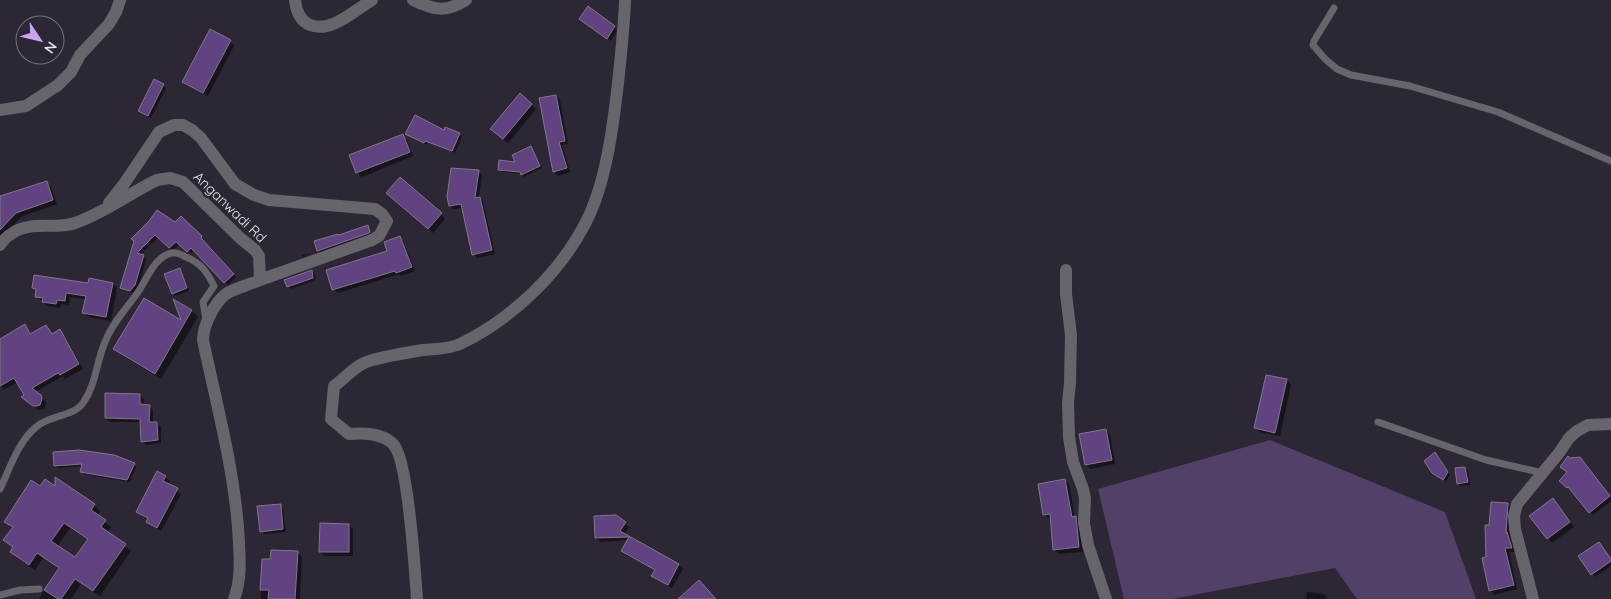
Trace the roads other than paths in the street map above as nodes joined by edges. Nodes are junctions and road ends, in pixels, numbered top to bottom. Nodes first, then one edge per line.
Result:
1 (120, 0) edge
2 (295, 0) edge
3 (372, 0) edge
4 (413, 0) edge
5 (466, 0) edge
6 (625, 0) edge
7 (1334, 8) dead end
8 (0, 110) edge
9 (1611, 160) edge
10 (105, 208) junction
11 (0, 245) edge
12 (1066, 270) dead end
13 (260, 280) junction
14 (206, 321) junction
15 (1378, 422) dead end
16 (1611, 424) edge
17 (1543, 473) junction
18 (0, 489) edge
19 (38, 589) dead end
20 (0, 595) edge
21 (234, 599) edge
22 (417, 599) edge
23 (1106, 599) edge
24 (1533, 599) edge

1 - 8 street
2 - 3 street
4 - 5 street
6 - 22 street
7 - 9 lane
10 - 11 street, Anganwadi Rd
10 - 13 street, Anganwadi Rd
10 - 13 street
12 - 23 street
13 - 14 street
14 - 18 lane
14 - 21 street
15 - 17 lane
16 - 17 street
17 - 24 street
19 - 20 lane

